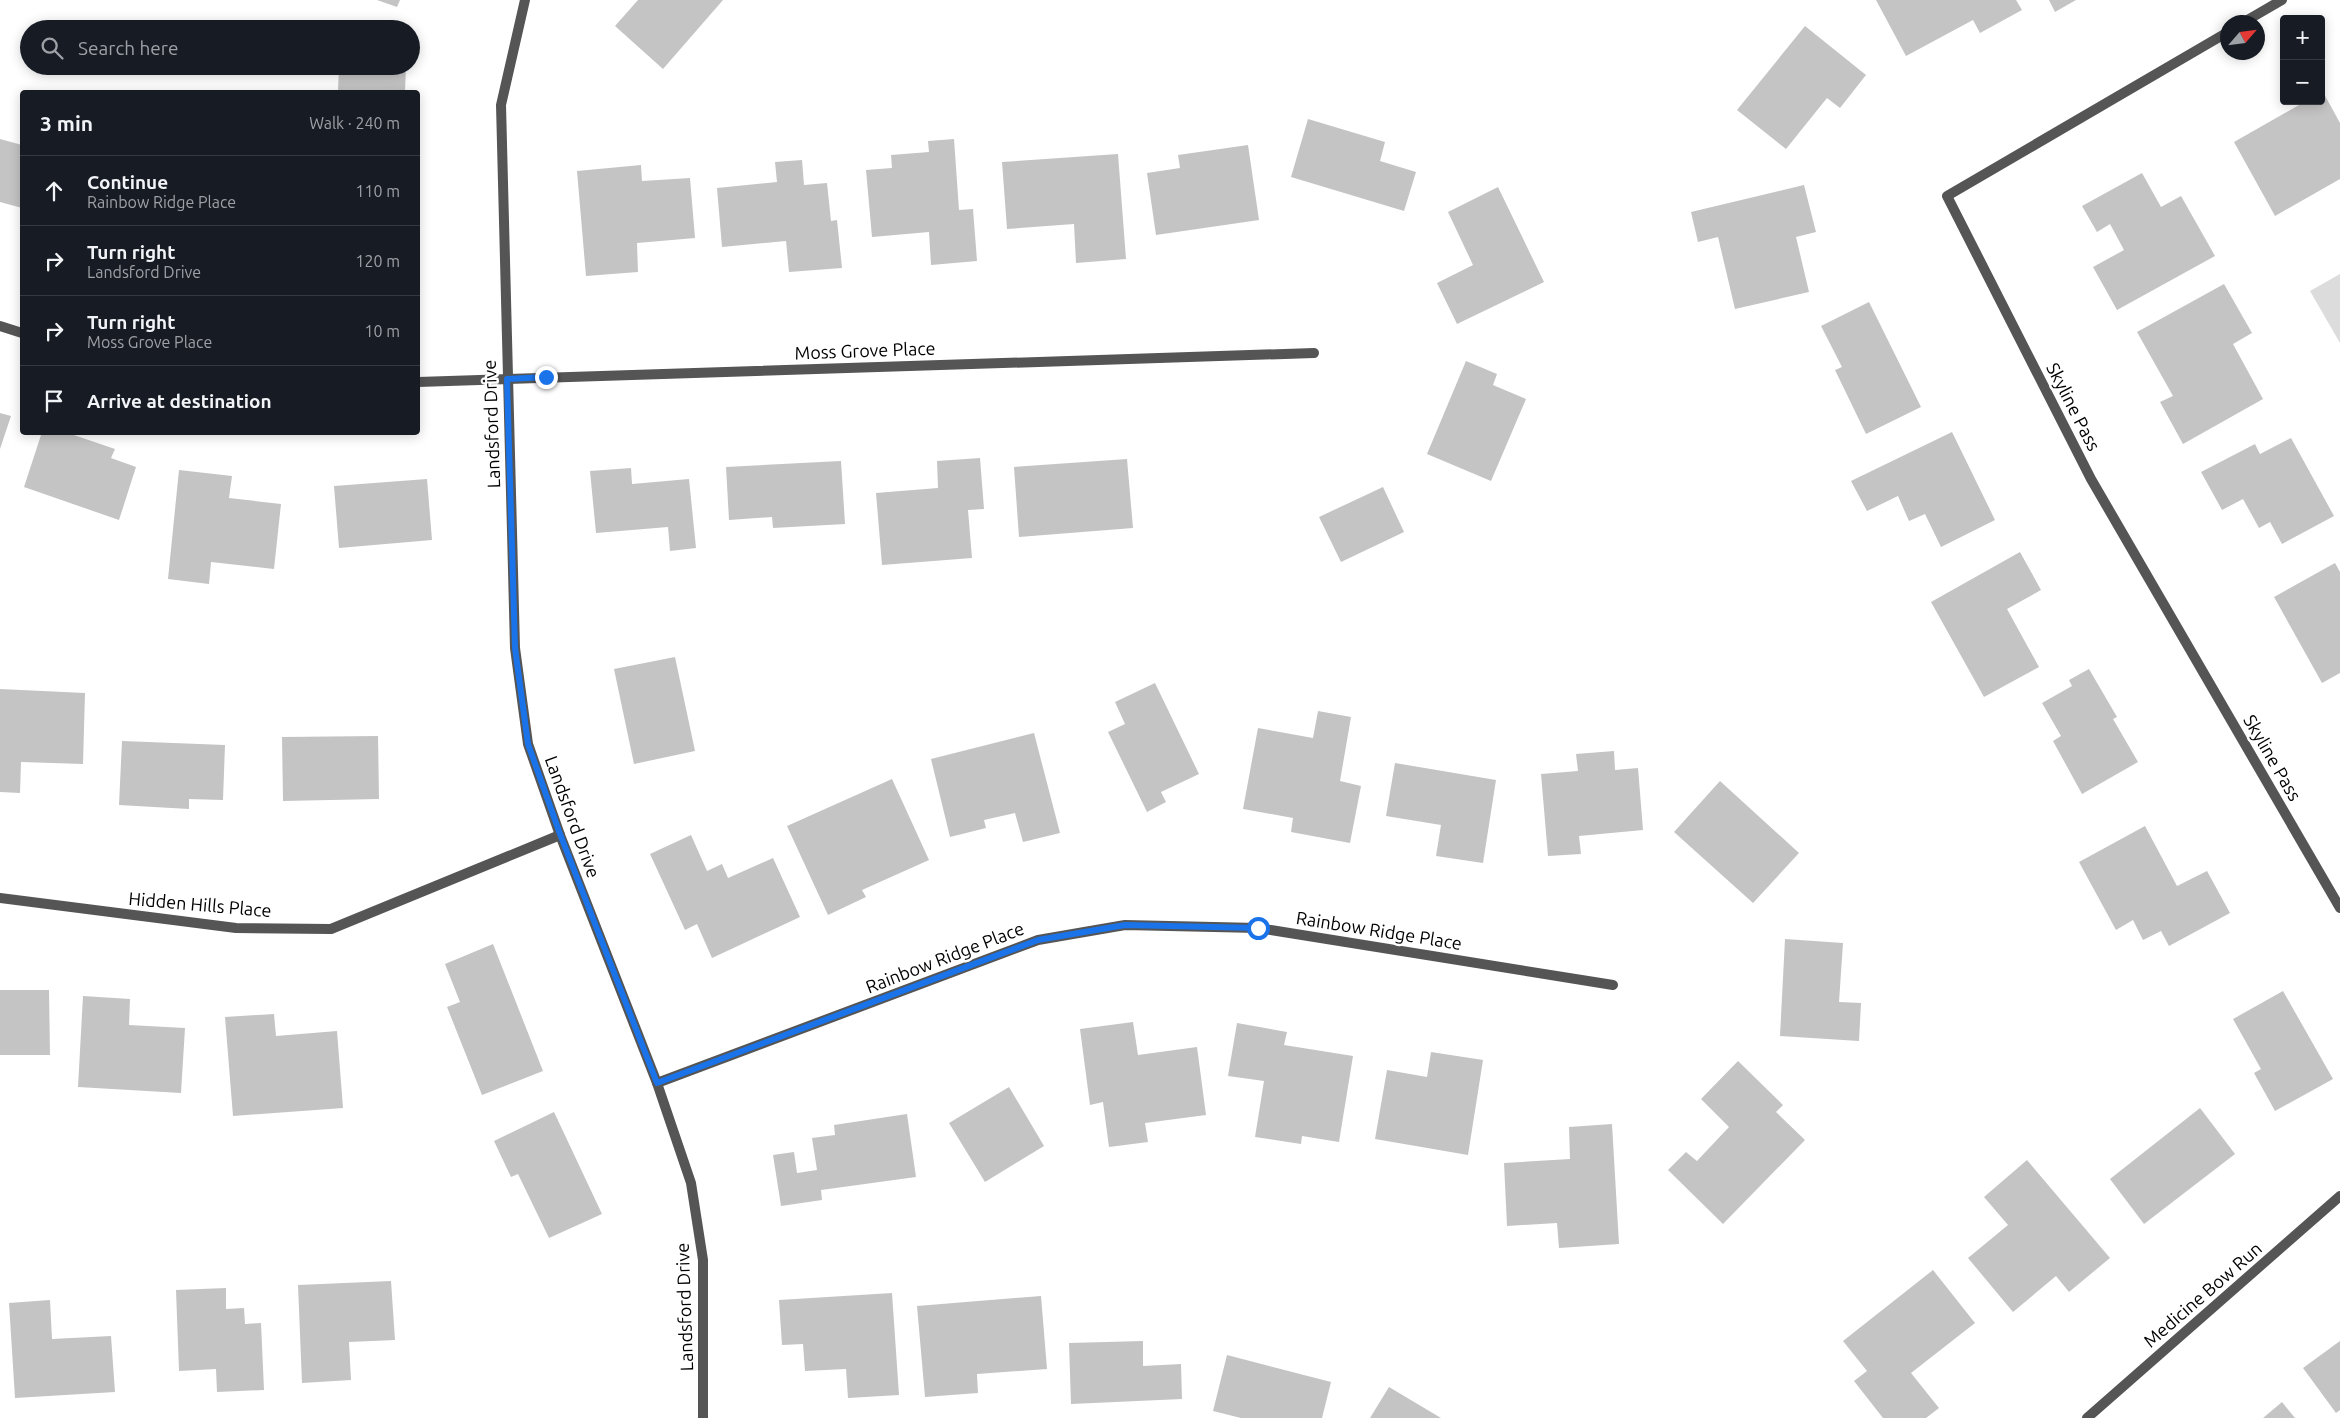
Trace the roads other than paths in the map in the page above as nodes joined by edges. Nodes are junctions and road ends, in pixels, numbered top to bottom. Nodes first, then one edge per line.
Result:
1 (525, 0) edge
2 (2282, 0) edge
3 (2256, 15) edge
4 (2220, 37) edge
5 (0, 326) edge
6 (20, 332) edge
7 (1314, 353) dead end
8 (507, 379) junction
9 (420, 382) edge
10 (560, 834) junction
11 (0, 898) edge
12 (2340, 908) edge
13 (1613, 986) dead end
14 (657, 1083) junction
15 (2340, 1196) edge
16 (703, 1418) edge
17 (2087, 1418) edge

1 - 8 street, Landsford Drive
2 - 3 street
4 - 12 street, Skyline Pass
5 - 6 street
7 - 8 street, Moss Grove Place
8 - 9 street, Moss Grove Place
8 - 10 street, Landsford Drive
10 - 11 street, Hidden Hills Place
10 - 14 street, Landsford Drive
13 - 14 street, Rainbow Ridge Place
14 - 16 street, Landsford Drive
15 - 17 street, Medicine Bow Run

